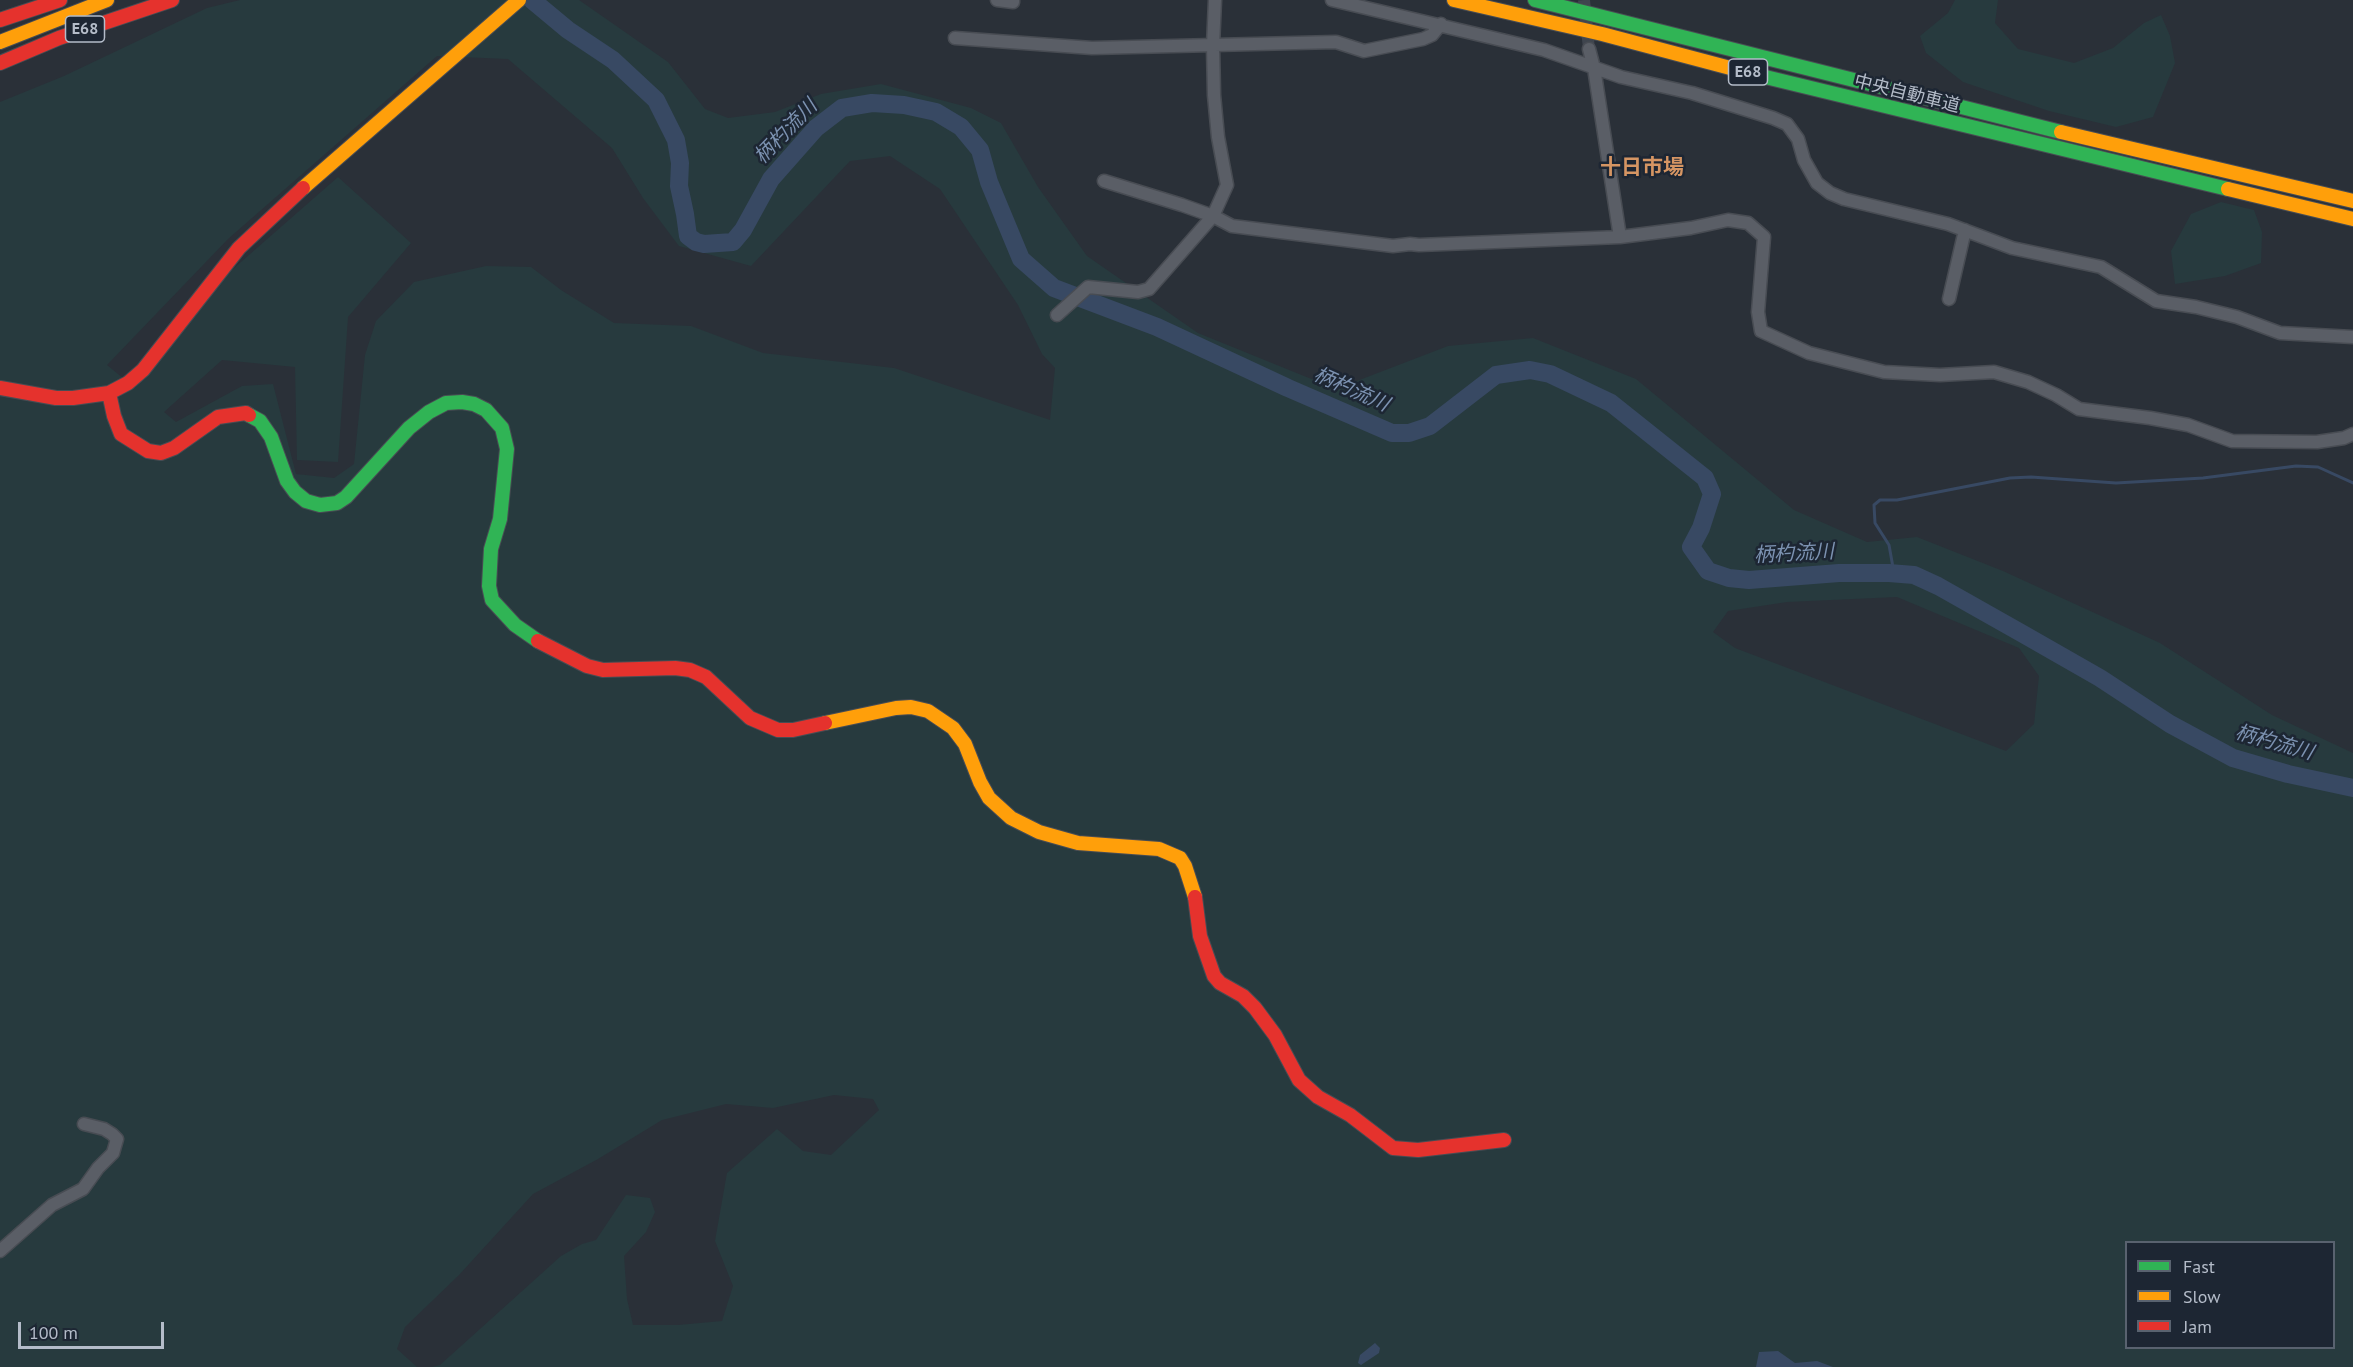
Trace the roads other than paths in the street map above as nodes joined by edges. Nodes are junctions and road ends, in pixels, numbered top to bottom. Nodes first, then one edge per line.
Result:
1 (60, 0) edge
2 (107, 0) edge
3 (172, 0) edge
4 (519, 0) edge
5 (997, 0) edge
6 (1013, 0) edge
7 (1215, 0) edge
8 (1332, 0) edge
9 (1454, 0) edge
10 (1535, 0) edge
11 (0, 20) edge
12 (1441, 24) junction
13 (955, 38) dead end
14 (0, 42) edge
15 (1213, 46) junction
16 (1589, 49) tunnel mouth
17 (0, 63) edge
18 (1594, 68) junction
19 (1104, 181) dead end
20 (2353, 201) edge
21 (1213, 216) junction
22 (2353, 219) edge
23 (1965, 230) junction
24 (1620, 237) junction
25 (1949, 299) dead end
26 (1057, 315) dead end
27 (2353, 337) edge
28 (0, 388) edge
29 (109, 393) junction
30 (2353, 434) edge
31 (84, 1124) dead end
32 (1504, 1140) dead end
33 (0, 1251) edge

1 - 11 main road
2 - 14 main road, E68
3 - 17 main road, E68
4 - 29 main road
5 - 6 street
7 - 15 street
8 - 12 street
9 - 22 main road, 中央自動車道 / E68
10 - 20 main road, 中央自動車道 / E68
12 - 15 street
12 - 18 street
13 - 15 street
15 - 21 street
16 - 18 street
18 - 23 street
18 - 24 street
19 - 21 street
21 - 24 street
21 - 26 street
23 - 25 street
23 - 27 street
24 - 30 street
28 - 29 main road
29 - 32 main road
31 - 33 street

